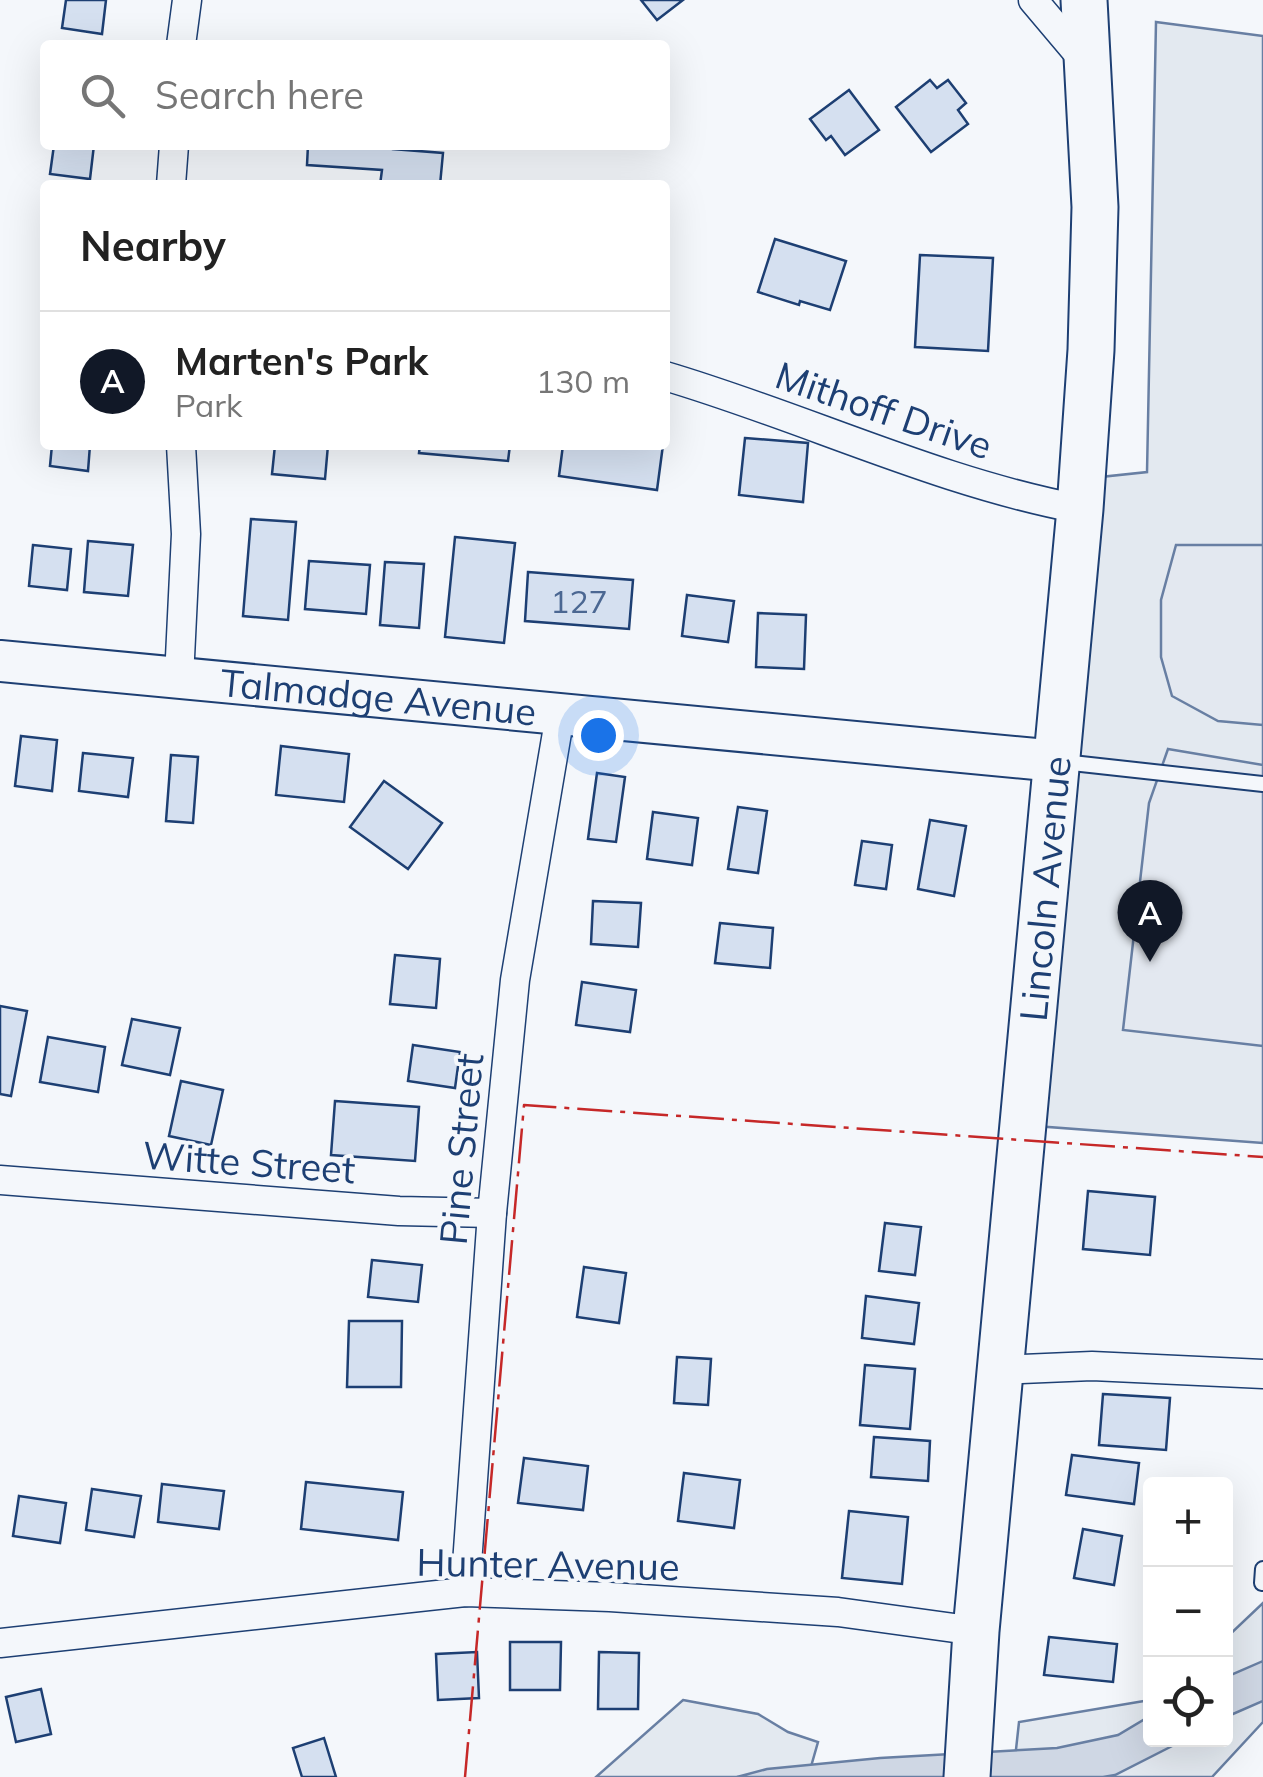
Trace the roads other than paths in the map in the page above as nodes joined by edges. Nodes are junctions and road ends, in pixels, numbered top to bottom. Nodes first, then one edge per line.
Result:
1 (188, 0) edge
2 (1032, 0) edge
3 (1084, 0) edge
4 (183, 40) edge
5 (1088, 65) junction
6 (174, 150) edge
7 (171, 180) edge
8 (670, 377) edge
9 (180, 450) edge
10 (1080, 509) junction
11 (0, 662) edge
12 (179, 678) junction
13 (560, 715) junction
14 (1057, 761) junction
15 (1263, 784) edge
16 (0, 1180) edge
17 (492, 1213) junction
18 (1000, 1370) junction
19 (1263, 1374) edge
20 (1263, 1568) edge
21 (1262, 1583) edge
22 (465, 1592) junction
23 (976, 1630) junction
24 (0, 1643) edge
25 (967, 1777) edge

1 - 4 street
2 - 5 street
3 - 5 main road, Lincoln Avenue
5 - 10 main road, Lincoln Avenue
6 - 7 street
8 - 10 street, Mithoff Drive
9 - 12 street
10 - 14 main road, Lincoln Avenue
11 - 12 street, Talmadge Avenue
12 - 13 street, Talmadge Avenue
13 - 14 street, Talmadge Avenue
13 - 17 street, Pine Street
14 - 15 lane
14 - 18 main road, Lincoln Avenue
16 - 17 street, Witte Street
17 - 22 street, Pine Street
18 - 19 street
18 - 23 main road, Lincoln Avenue
20 - 21 lane
22 - 23 street, Hunter Avenue
22 - 24 street, Hunter Avenue
23 - 25 main road, Lincoln Avenue

